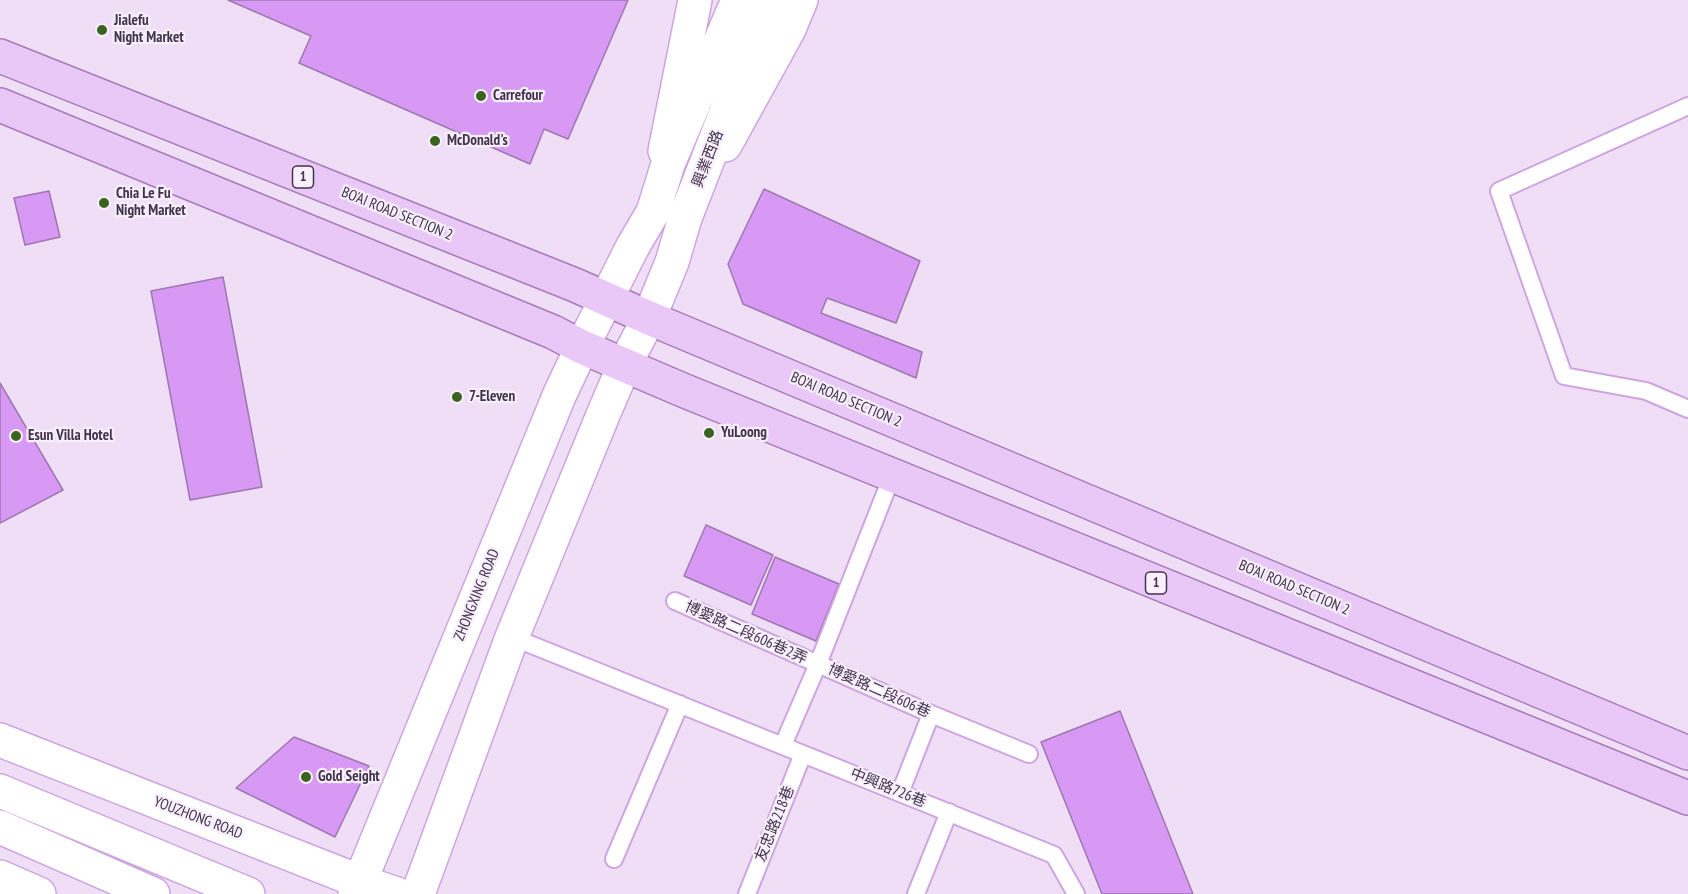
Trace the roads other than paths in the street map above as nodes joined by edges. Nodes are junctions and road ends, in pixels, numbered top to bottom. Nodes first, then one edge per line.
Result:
1 (738, 0) edge
2 (770, 0) edge
3 (801, 0) edge
4 (695, 2) edge
5 (0, 56) edge
6 (0, 105) edge
7 (1688, 106) edge
8 (653, 212) junction
9 (685, 218) junction
10 (606, 299) junction
11 (649, 318) junction
12 (582, 346) junction
13 (624, 366) junction
14 (1688, 409) edge
15 (892, 476) junction
16 (675, 601) dead end
17 (512, 637) junction
18 (818, 664) junction
19 (680, 704) junction
20 (931, 714) junction
21 (0, 740) edge
22 (783, 745) junction
23 (1688, 753) edge
24 (803, 754) junction
25 (1029, 754) dead end
26 (0, 792) edge
27 (900, 792) junction
28 (1688, 798) edge
29 (949, 812) junction
30 (0, 827) edge
31 (614, 859) dead end
32 (0, 877) edge
33 (358, 888) edge
34 (39, 894) edge
35 (153, 894) edge
36 (248, 894) edge
37 (397, 894) edge
38 (418, 894) edge
39 (747, 894) edge
40 (916, 894) edge
41 (1076, 894) edge

1 - 8 street
2 - 9 street, 興業西路
3 - 9 street
4 - 8 street
5 - 10 main road, BO'AI ROAD SECTION 2 / 1
6 - 12 main road, 1
7 - 14 lane
8 - 10 street
9 - 11 street, 興業西路
10 - 11 main road, BO'AI ROAD SECTION 2 / 1
10 - 12 street, ZHONGXING ROAD
11 - 13 street
11 - 23 main road, BO'AI ROAD SECTION 2 / 1
12 - 13 main road, 1
12 - 33 street, ZHONGXING ROAD
13 - 15 main road, 1
13 - 17 street
15 - 18 lane, 博愛路二段606巷
15 - 28 main road, 1
16 - 18 lane, 博愛路二段606巷2弄
17 - 19 lane, 中興路726巷
17 - 38 street
18 - 20 lane, 博愛路二段606巷
18 - 22 lane
19 - 22 lane, 中興路726巷
19 - 31 lane
20 - 25 lane, 博愛路二段606巷
20 - 27 lane
21 - 33 street, YOUZHONG ROAD
22 - 24 lane, 中興路726巷
24 - 27 lane, 中興路726巷
24 - 39 lane, 友忠路218巷
26 - 36 street
27 - 29 lane, 中興路726巷
29 - 40 lane
29 - 41 lane, 中興路726巷
30 - 35 street
32 - 34 street
33 - 37 street, YOUZHONG ROAD

